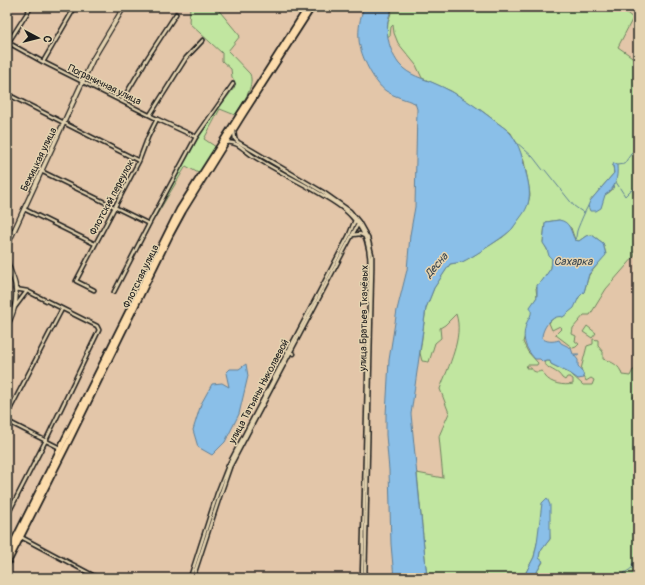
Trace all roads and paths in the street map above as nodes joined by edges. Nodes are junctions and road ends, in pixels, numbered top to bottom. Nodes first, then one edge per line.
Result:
1 (31, 7) edge
2 (75, 7) edge
3 (308, 7) edge
4 (312, 7) edge
5 (122, 8) edge
6 (176, 14) dead end
7 (203, 40) dead end
8 (8, 43) edge
9 (43, 62) junction
10 (83, 82) junction
11 (233, 84) dead end
12 (7, 94) edge
13 (122, 101) junction
14 (150, 115) junction
15 (157, 119) junction
16 (64, 123) junction
17 (234, 129) junction
18 (196, 137) junction
19 (225, 144) junction
20 (138, 161) junction
21 (41, 171) junction
22 (114, 208) junction
23 (23, 209) junction
24 (355, 219) junction
25 (358, 223) junction
26 (149, 224) junction
27 (351, 234) junction
28 (366, 239) junction
29 (7, 243) edge
30 (95, 244) junction
31 (7, 260) edge
32 (15, 289) junction
33 (94, 290) dead end
34 (28, 291) junction
35 (114, 292) dead end
36 (15, 307) junction
37 (62, 309) junction
38 (7, 326) edge
39 (284, 349) dead end
40 (291, 352) junction
41 (7, 415) edge
42 (7, 420) edge
43 (46, 440) junction
44 (61, 448) junction
45 (7, 516) edge
46 (21, 537) junction
47 (7, 555) edge
48 (7, 564) edge
49 (98, 578) edge
50 (190, 578) edge
51 (193, 578) edge
52 (364, 578) edge

1 - 8 street
2 - 9 street
3 - 44 main road, Флотская улица
4 - 17 main road, Флотская улица
5 - 10 street, Бежицкая улица
6 - 13 street
7 - 14 street
8 - 9 street, Пограничная улица
9 - 10 street, Пограничная улица
10 - 13 street, Пограничная улица
10 - 16 street, Бежицкая улица
11 - 18 street, Флотская улица
12 - 16 street, Бежицкая улица
13 - 14 street, Пограничная улица
14 - 15 street, Пограничная улица
15 - 18 street, Пограничная улица
15 - 20 street, Флотский переулок
16 - 20 street
16 - 21 street, Бежицкая улица
17 - 19 main road, Флотская улица
17 - 24 street, улица Братьев Ткачёвых
18 - 26 street, Флотская улица
19 - 24 street, улица Братьев Ткачёвых
19 - 46 main road, Флотская улица
20 - 22 street, Флотский переулок
21 - 22 street
21 - 23 street, Бежицкая улица
22 - 26 street
22 - 30 street, Флотский переулок
23 - 29 street, Бежицкая улица
23 - 30 street
24 - 25 street, улица Братьев Ткачёвых
24 - 27 street
25 - 27 street, улица Татьяны Николаевой
25 - 28 street, улица Братьев Ткачёвых
25 - 52 street, улица Братьев Ткачёвых
26 - 35 street, Флотская улица
27 - 28 street
27 - 40 street, улица Татьяны Николаевой
28 - 52 street, улица Братьев Ткачёвых
30 - 33 street, Флотский переулок
31 - 32 street
32 - 34 street
32 - 36 street
34 - 36 street
34 - 37 street
36 - 38 street
37 - 41 street
37 - 43 street
39 - 40 street
40 - 50 street, улица Татьяны Николаевой
40 - 51 street, улица Татьяны Николаевой
42 - 43 street
43 - 44 street
43 - 45 street
44 - 47 main road, Флотская улица
46 - 48 main road, Флотская улица
46 - 49 street

